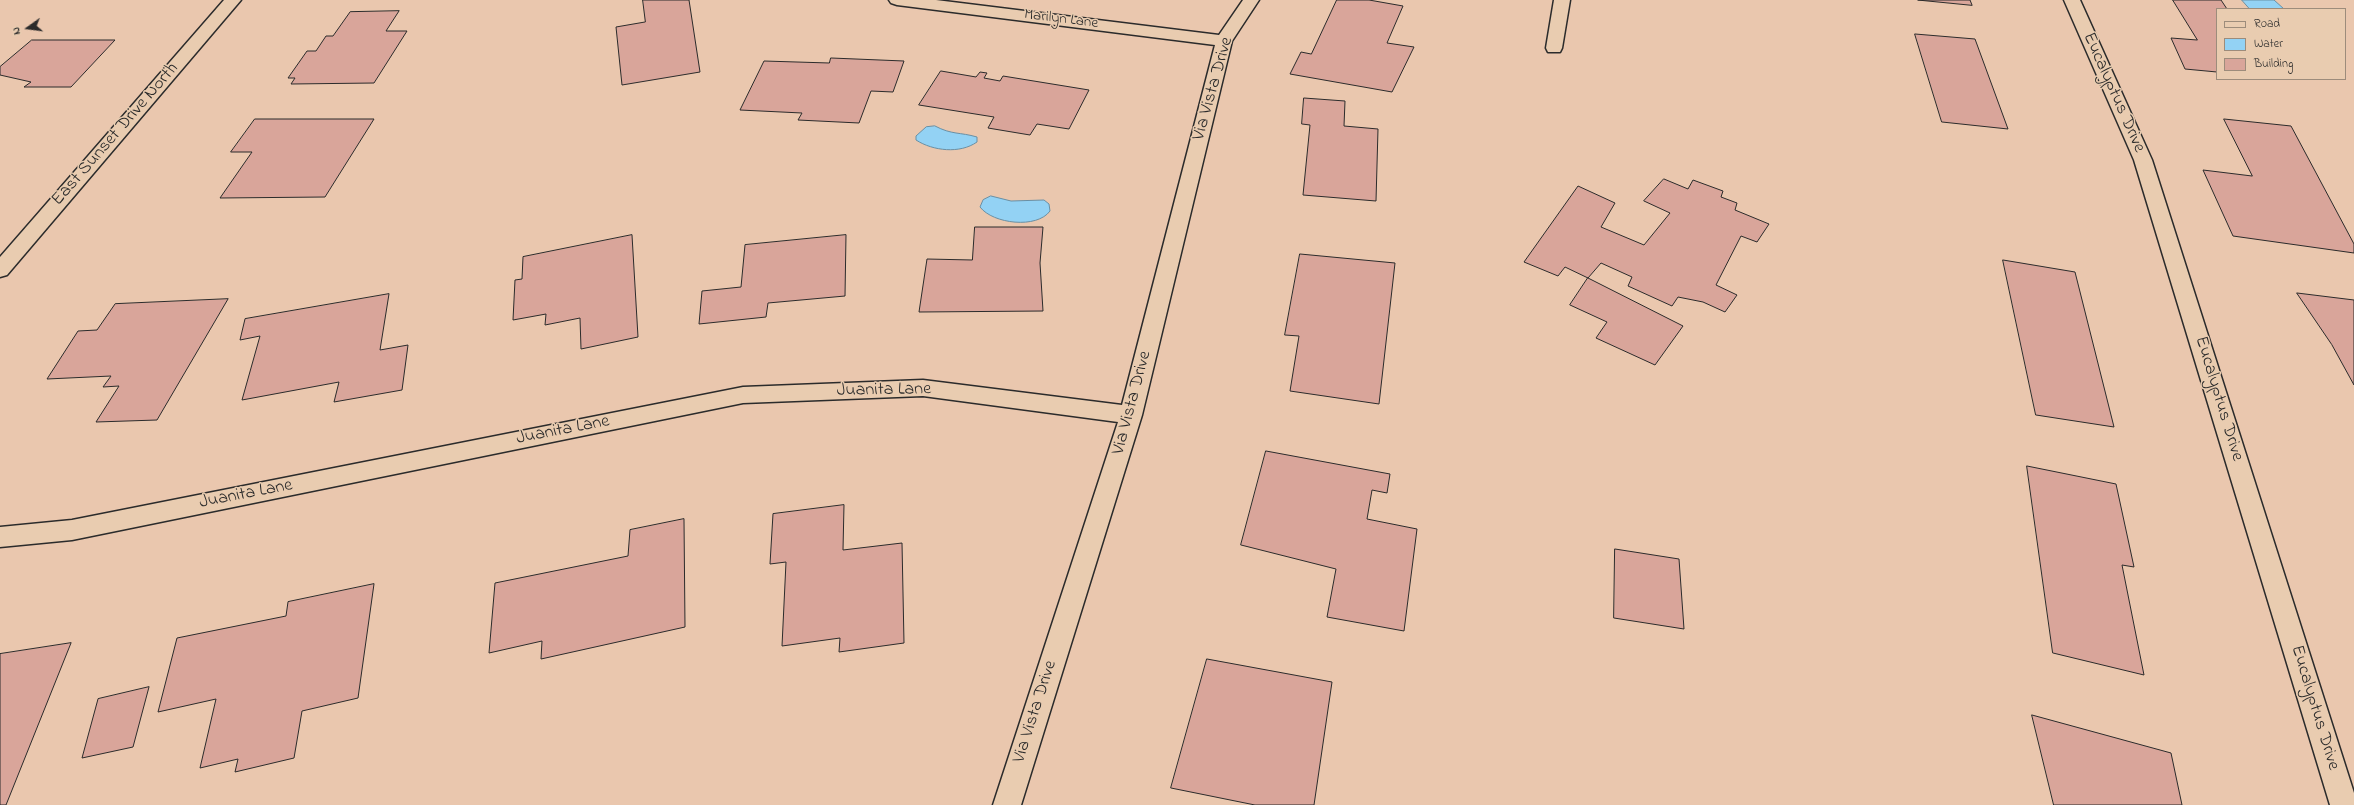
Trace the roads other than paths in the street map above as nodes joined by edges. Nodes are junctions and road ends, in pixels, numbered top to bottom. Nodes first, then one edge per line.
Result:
1 (233, 0) edge
2 (897, 0) edge
3 (1251, 0) edge
4 (1562, 0) edge
5 (2072, 0) edge
6 (1224, 41) junction
7 (1554, 48) dead end
8 (0, 270) edge
9 (1131, 414) junction
10 (0, 537) edge
11 (1007, 805) edge
12 (2344, 805) edge

1 - 8 street, East Sunset Drive North
2 - 6 street, Marilyn Lane
3 - 6 street, Via Vista Drive
4 - 7 street
5 - 12 street, Eucalyptus Drive
6 - 9 street, Via Vista Drive
9 - 10 street, Juanita Lane
9 - 11 street, Via Vista Drive

